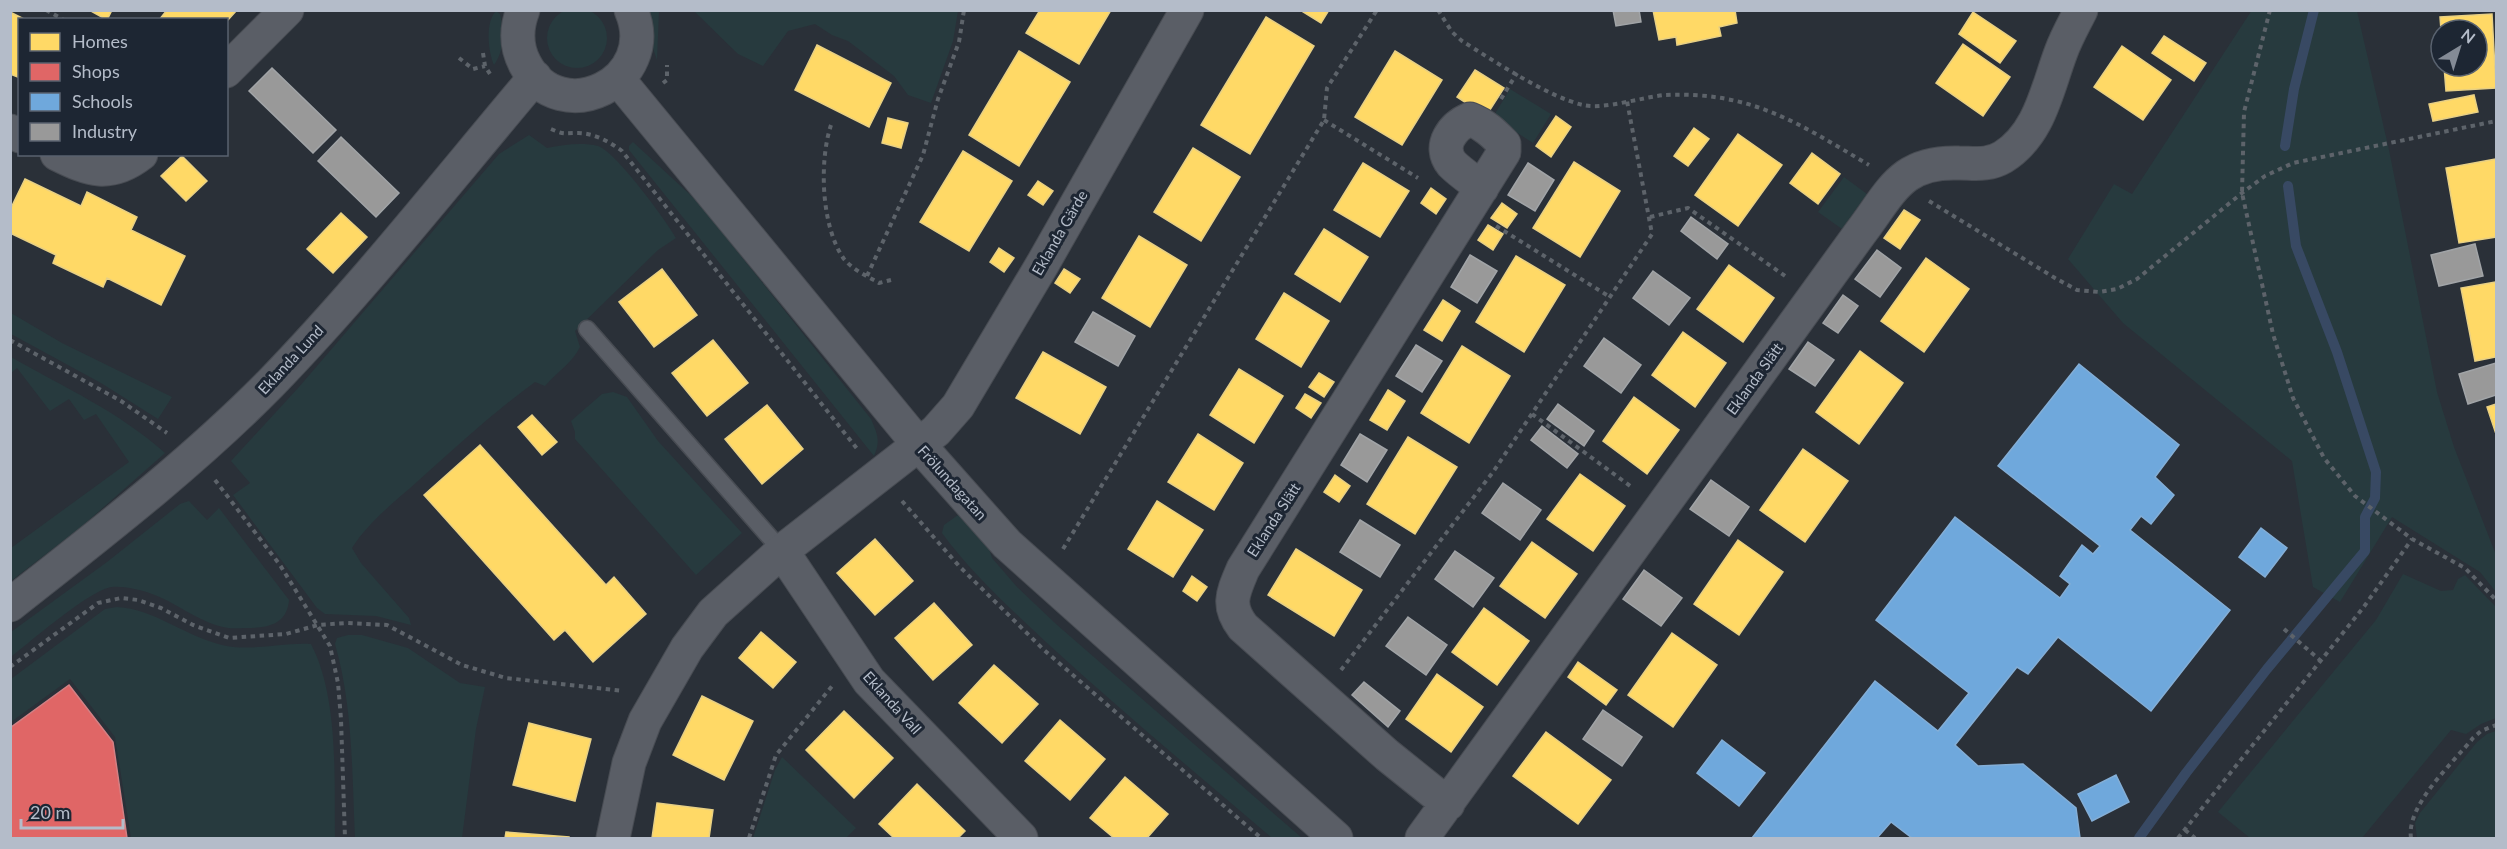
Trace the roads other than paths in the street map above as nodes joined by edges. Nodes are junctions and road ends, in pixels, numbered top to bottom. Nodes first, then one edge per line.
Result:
1 (287, 10) edge
2 (524, 10) edge
3 (631, 10) edge
4 (1187, 10) edge
5 (2081, 10) edge
6 (228, 69) edge
7 (618, 79) junction
8 (526, 88) junction
9 (62, 156) edge
10 (138, 156) edge
11 (1475, 199) road end
12 (586, 329) dead end
13 (919, 445) junction
14 (782, 551) junction
15 (10, 605) edge
16 (1448, 804) junction
17 (613, 838) edge
18 (1021, 838) edge
19 (1336, 838) edge
20 (1422, 838) edge

1 - 6 street
2 - 8 street
3 - 7 street
4 - 13 street, Eklanda Gärde
5 - 16 street, Eklanda Slätt
7 - 8 street
7 - 13 street, Frölundagatan
8 - 15 street, Eklanda Lund
9 - 10 street
11 - 16 street, Eklanda Slätt
12 - 14 lane
13 - 14 street
13 - 19 street, Frölundagatan
14 - 17 street
14 - 18 street, Eklanda Vall
16 - 20 street, Eklanda Slätt

